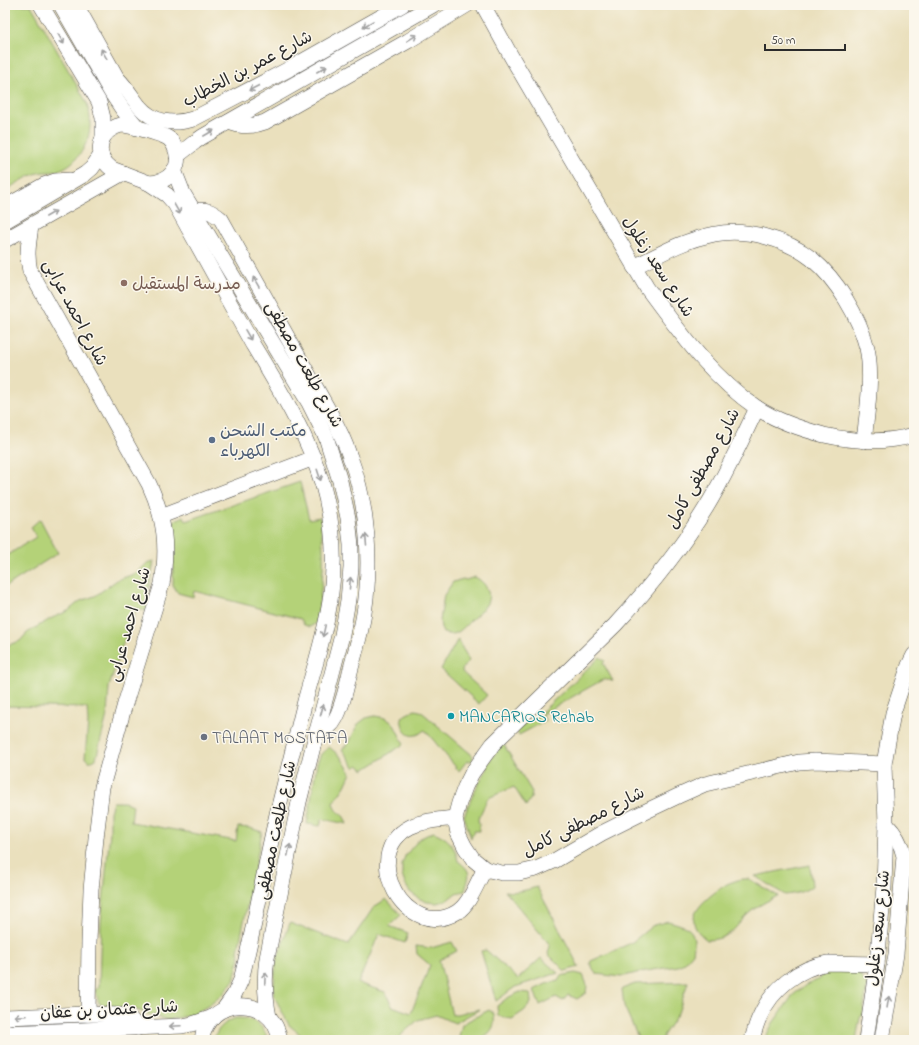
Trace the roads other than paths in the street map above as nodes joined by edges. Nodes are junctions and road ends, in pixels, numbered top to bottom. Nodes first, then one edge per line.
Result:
1 (41, 5) edge
2 (61, 5) edge
3 (76, 5) edge
4 (402, 5) edge
5 (433, 5) edge
6 (468, 5) edge
7 (483, 5) edge
8 (118, 79) junction
9 (229, 122) junction
10 (138, 128) junction
11 (154, 133) junction
12 (103, 137) junction
13 (101, 155) junction
14 (176, 163) junction
15 (123, 173) junction
16 (77, 179) junction
17 (149, 183) junction
18 (5, 207) edge
19 (194, 211) junction
20 (5, 221) edge
21 (31, 226) junction
22 (5, 240) edge
23 (634, 267) junction
24 (248, 302) junction
25 (234, 311) junction
26 (757, 408) junction
27 (914, 435) edge
28 (864, 442) junction
29 (314, 458) junction
30 (162, 516) junction
31 (914, 655) edge
32 (316, 732) junction
33 (884, 764) junction
34 (455, 818) junction
35 (886, 824) junction
36 (484, 869) junction
37 (877, 964) junction
38 (218, 1013) junction
39 (88, 1014) junction
40 (5, 1017) edge
41 (269, 1017) junction
42 (138, 1028) junction
43 (5, 1033) edge
44 (283, 1038) edge
45 (202, 1040) edge
46 (752, 1040) edge
47 (866, 1040) edge
48 (882, 1040) edge

1 -> 12 street
2 - 10 street
8 -> 3 street
4 -> 8 street, شارع عمر بن الخطاب
9 -> 5 street, شارع عمر بن الخطاب
9 -> 6 street
7 - 23 street, شارع سعد زغلول
8 - 11 street
14 -> 9 street, شارع عمر بن الخطاب
10 - 11 street
10 - 12 street
11 - 14 street
12 - 13 street
13 - 15 street
13 - 16 street
14 - 17 street
14 - 19 street, شارع طلعت مصطفى
15 - 17 street
21 -> 15 street
16 - 18 street
16 - 20 street
17 -> 25 street, شارع طلعت مصطفى
19 - 24 street, شارع طلعت مصطفى
32 -> 19 street
21 - 22 street
21 - 30 street, شارع احمد عرابى
23 - 26 street, شارع سعد زغلول
23 - 28 street
24 - 25 street
32 -> 24 street, شارع طلعت مصطفى
25 -> 29 street, شارع طلعت مصطفى
26 - 28 street, شارع سعد زغلول
26 - 34 street, شارع مصطفى كامل
27 - 28 street, شارع سعد زغلول
29 - 30 street
29 -> 38 street, شارع طلعت مصطفى
30 - 39 street, شارع احمد عرابى
31 - 33 street, شارع سعد زغلول
41 -> 32 street, شارع طلعت مصطفى
33 - 35 street, شارع سعد زغلول
33 - 36 street, شارع مصطفى كامل
34 - 36 street
34 - 36 street
35 - 37 street, شارع سعد زغلول
48 -> 35 street, شارع سعد زغلول
37 - 46 street
37 - 47 street, شارع سعد زغلول
38 - 41 street, شارع عثمان بن عفان
38 -> 42 street, شارع عثمان بن عفان
38 - 45 street, شارع طلعت مصطفى
39 -> 40 street
39 - 42 street
41 - 44 street
42 - 43 street, شارع عثمان بن عفان

